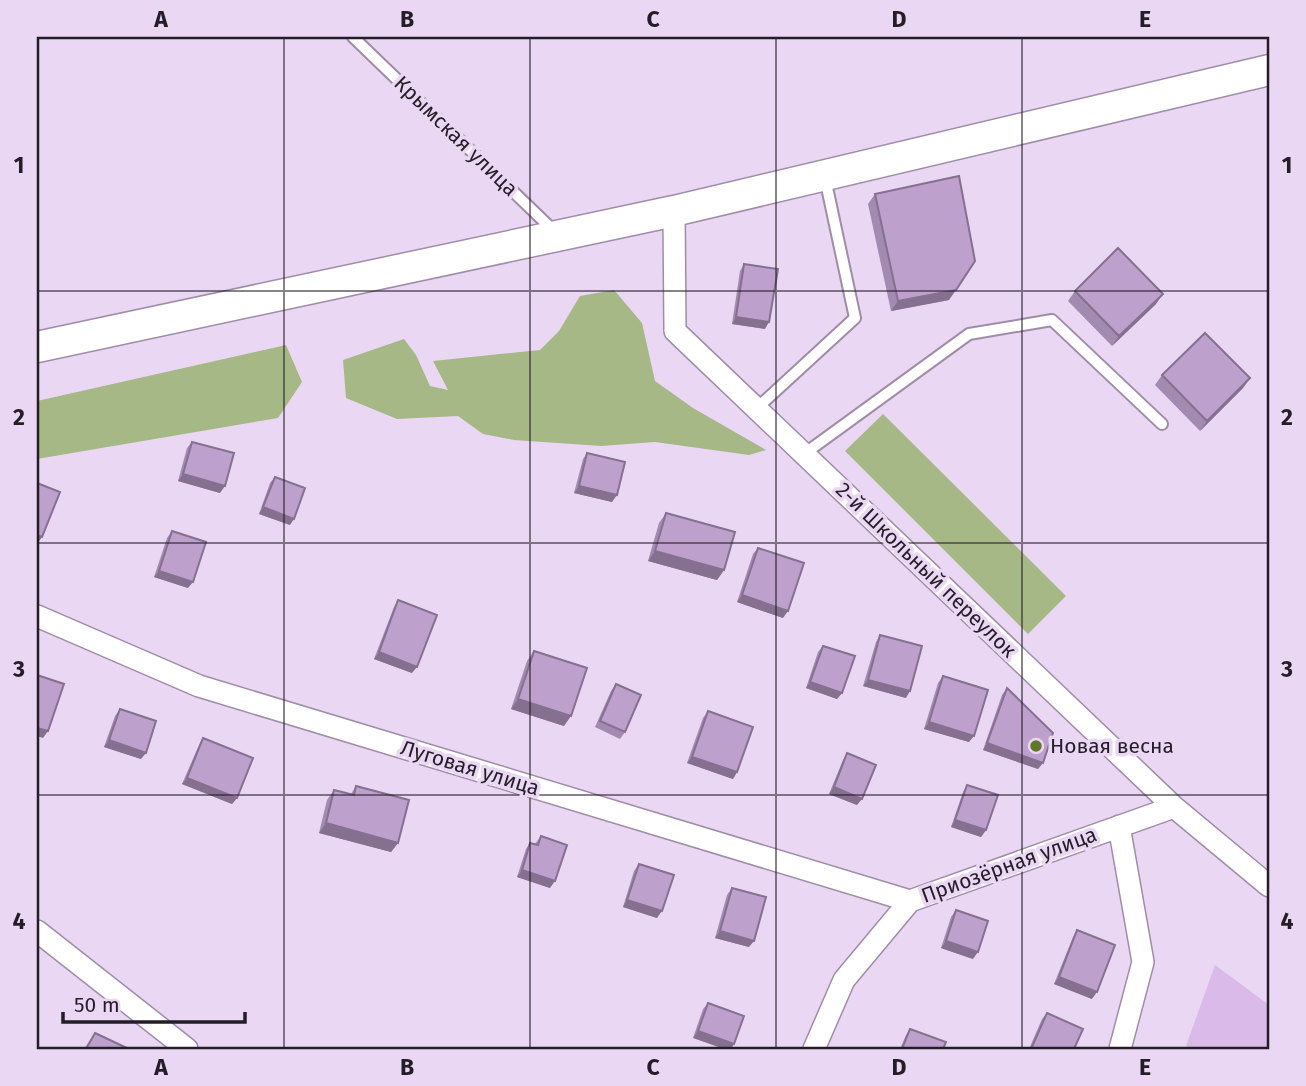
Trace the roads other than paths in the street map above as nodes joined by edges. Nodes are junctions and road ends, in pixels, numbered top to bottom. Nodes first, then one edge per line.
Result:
1 (354, 37) edge
2 (1269, 70) edge
3 (825, 176) junction
4 (674, 211) junction
5 (559, 236) junction
6 (37, 347) edge
7 (756, 409) junction
8 (1161, 424) dead end
9 (804, 454) junction
10 (37, 616) edge
11 (1174, 807) junction
12 (1119, 826) junction
13 (1269, 886) edge
14 (909, 901) junction
15 (37, 930) edge
16 (187, 1049) edge
17 (814, 1049) edge
18 (1119, 1049) edge

1 - 5 lane, Крымская улица
2 - 3 main road
3 - 4 main road
3 - 7 lane
4 - 5 main road
4 - 7 street, 2-й Школьный переулок
5 - 6 main road
7 - 9 street, 2-й Школьный переулок
8 - 9 lane
9 - 11 street, 2-й Школьный переулок
10 - 14 street, Луговая улица
11 - 12 street, Приозёрная улица
11 - 13 street, 2-й Школьный переулок
12 - 14 street, Приозёрная улица
12 - 18 street, Приозёрная улица
14 - 17 street, Приозёрная улица
15 - 16 street

